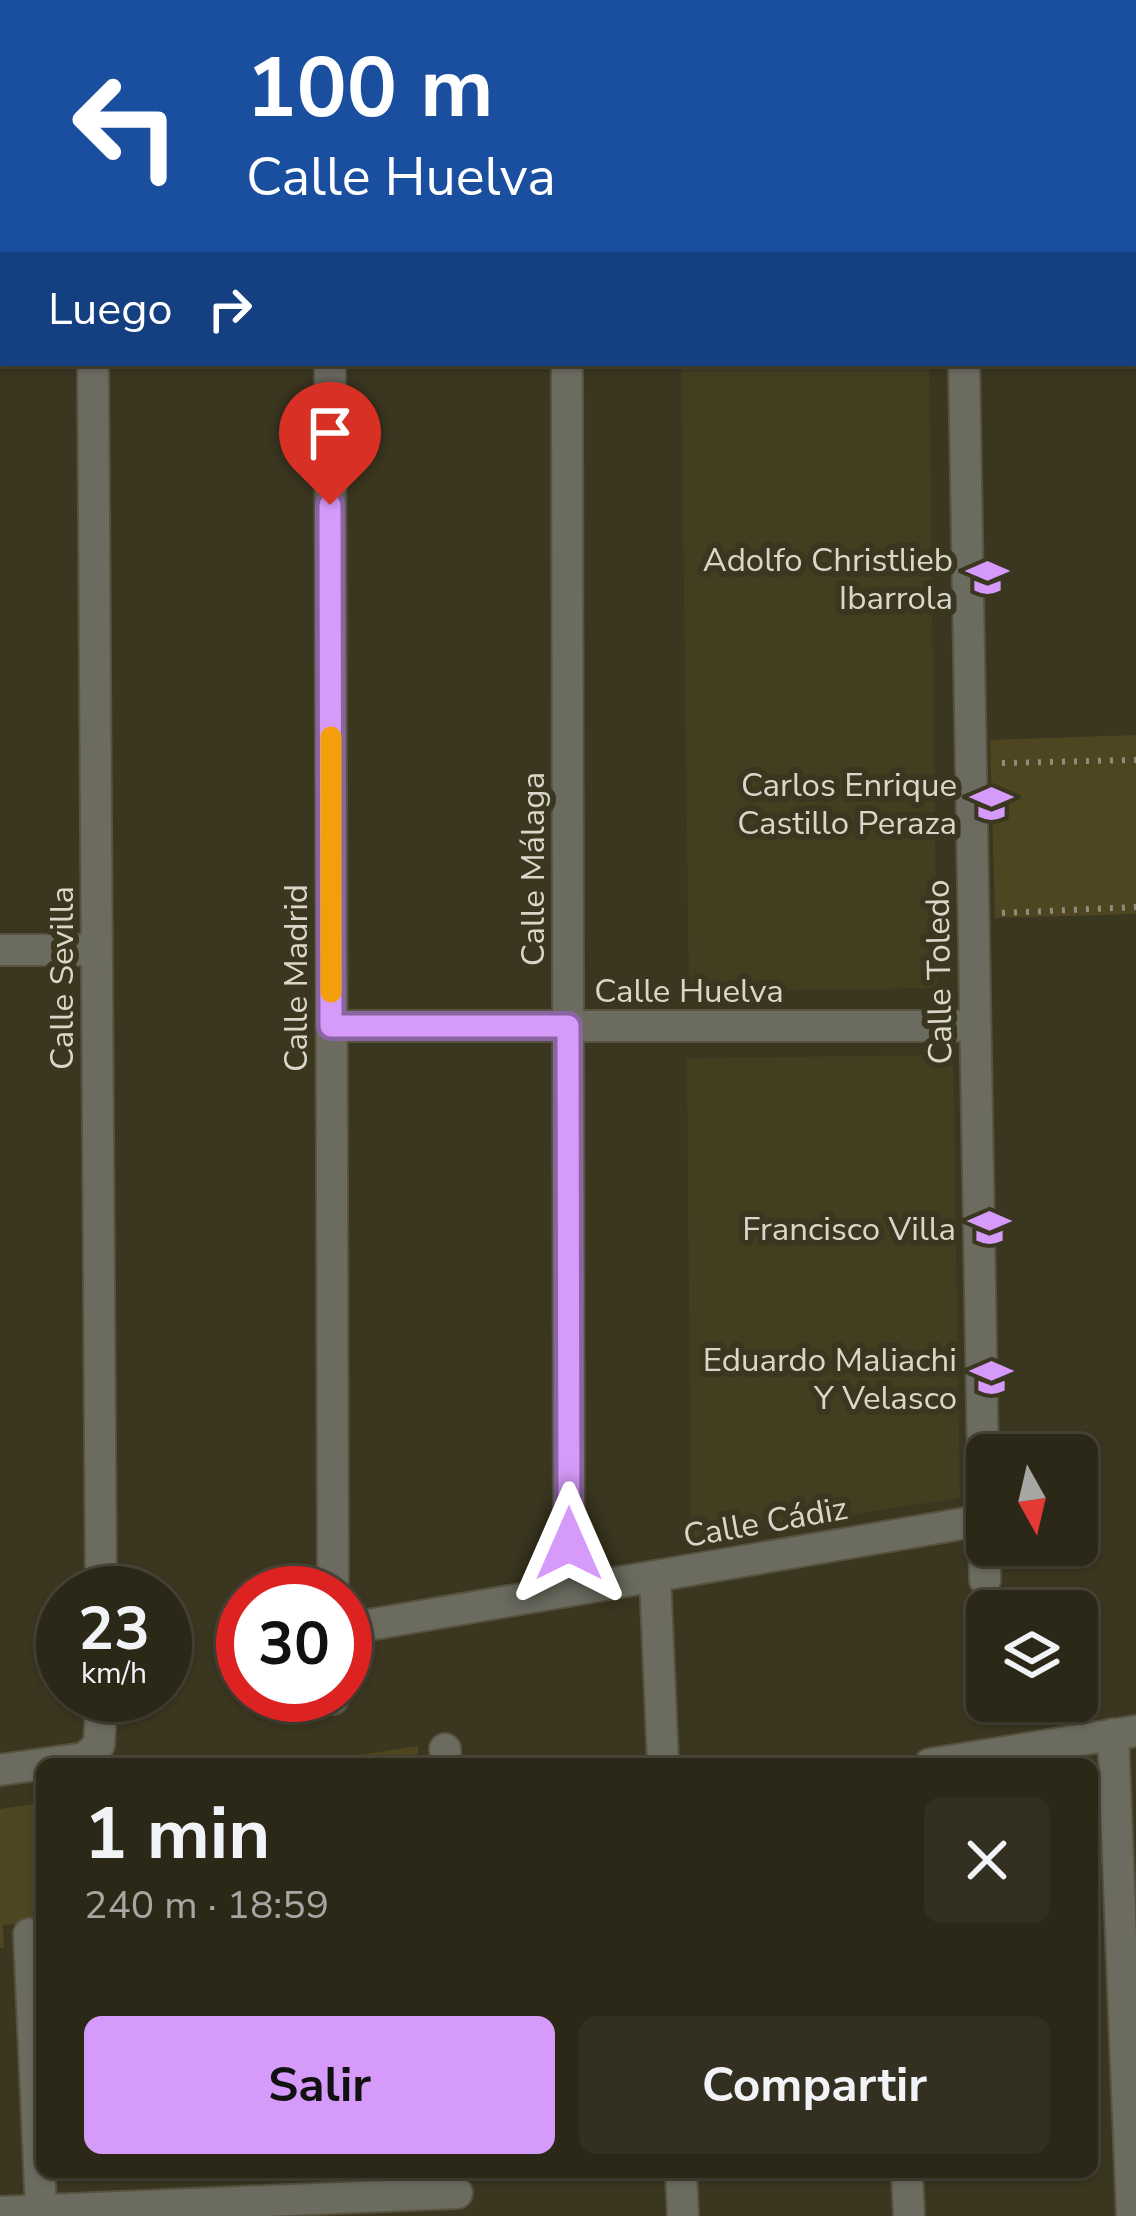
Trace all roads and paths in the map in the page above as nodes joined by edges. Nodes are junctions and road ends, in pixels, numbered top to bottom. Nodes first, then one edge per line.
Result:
1 (93, 366) edge
2 (330, 366) edge
3 (567, 366) edge
4 (964, 366) edge
5 (1136, 760) edge
6 (970, 764) junction
7 (1136, 907) edge
8 (973, 914) junction
9 (0, 950) edge
10 (97, 950) junction
11 (331, 1026) junction
12 (568, 1026) junction
13 (975, 1026) junction
14 (982, 1434) edge
15 (966, 1523) edge
16 (101, 1566) edge
17 (333, 1566) edge
18 (985, 1566) edge
19 (655, 1576) junction
20 (985, 1580) dead end
21 (569, 1591) junction
22 (372, 1624) edge
23 (100, 1722) edge
24 (1125, 1732) edge
25 (78, 1758) edge
26 (663, 1758) edge
27 (967, 1758) edge
28 (36, 1764) edge
29 (0, 1770) edge
30 (1128, 1924) edge
31 (29, 1934) dead end
32 (36, 2095) edge
33 (1132, 2156) edge
34 (40, 2178) edge
35 (681, 2178) edge
36 (907, 2178) edge
37 (249, 2187) edge
38 (457, 2194) edge
39 (41, 2210) junction
40 (0, 2212) edge
41 (683, 2216) edge
42 (909, 2216) edge
43 (1132, 2216) edge

1 - 10 street, Calle Sevilla
2 - 11 street, Calle Madrid
3 - 12 street, Calle Málaga
4 - 6 street, Calle Toledo
5 - 6 path
6 - 8 street, Calle Toledo
7 - 8 path
8 - 13 street, Calle Toledo
9 - 10 street
10 - 16 street, Calle Sevilla
11 - 12 street, Calle Huelva
11 - 17 street, Calle Madrid
12 - 13 street, Calle Huelva
12 - 21 street, Calle Málaga
13 - 14 street, Calle Toledo
15 - 19 street, Calle Cádiz
18 - 20 street, Calle Toledo
19 - 21 street, Calle Cádiz
19 - 26 street
21 - 22 street, Calle Cádiz
23 - 25 street
24 - 27 street
24 - 30 street
28 - 29 street
30 - 33 street
31 - 32 street
33 - 43 street
34 - 39 street
35 - 41 street
36 - 42 street
37 - 38 street
37 - 39 street
39 - 40 street

